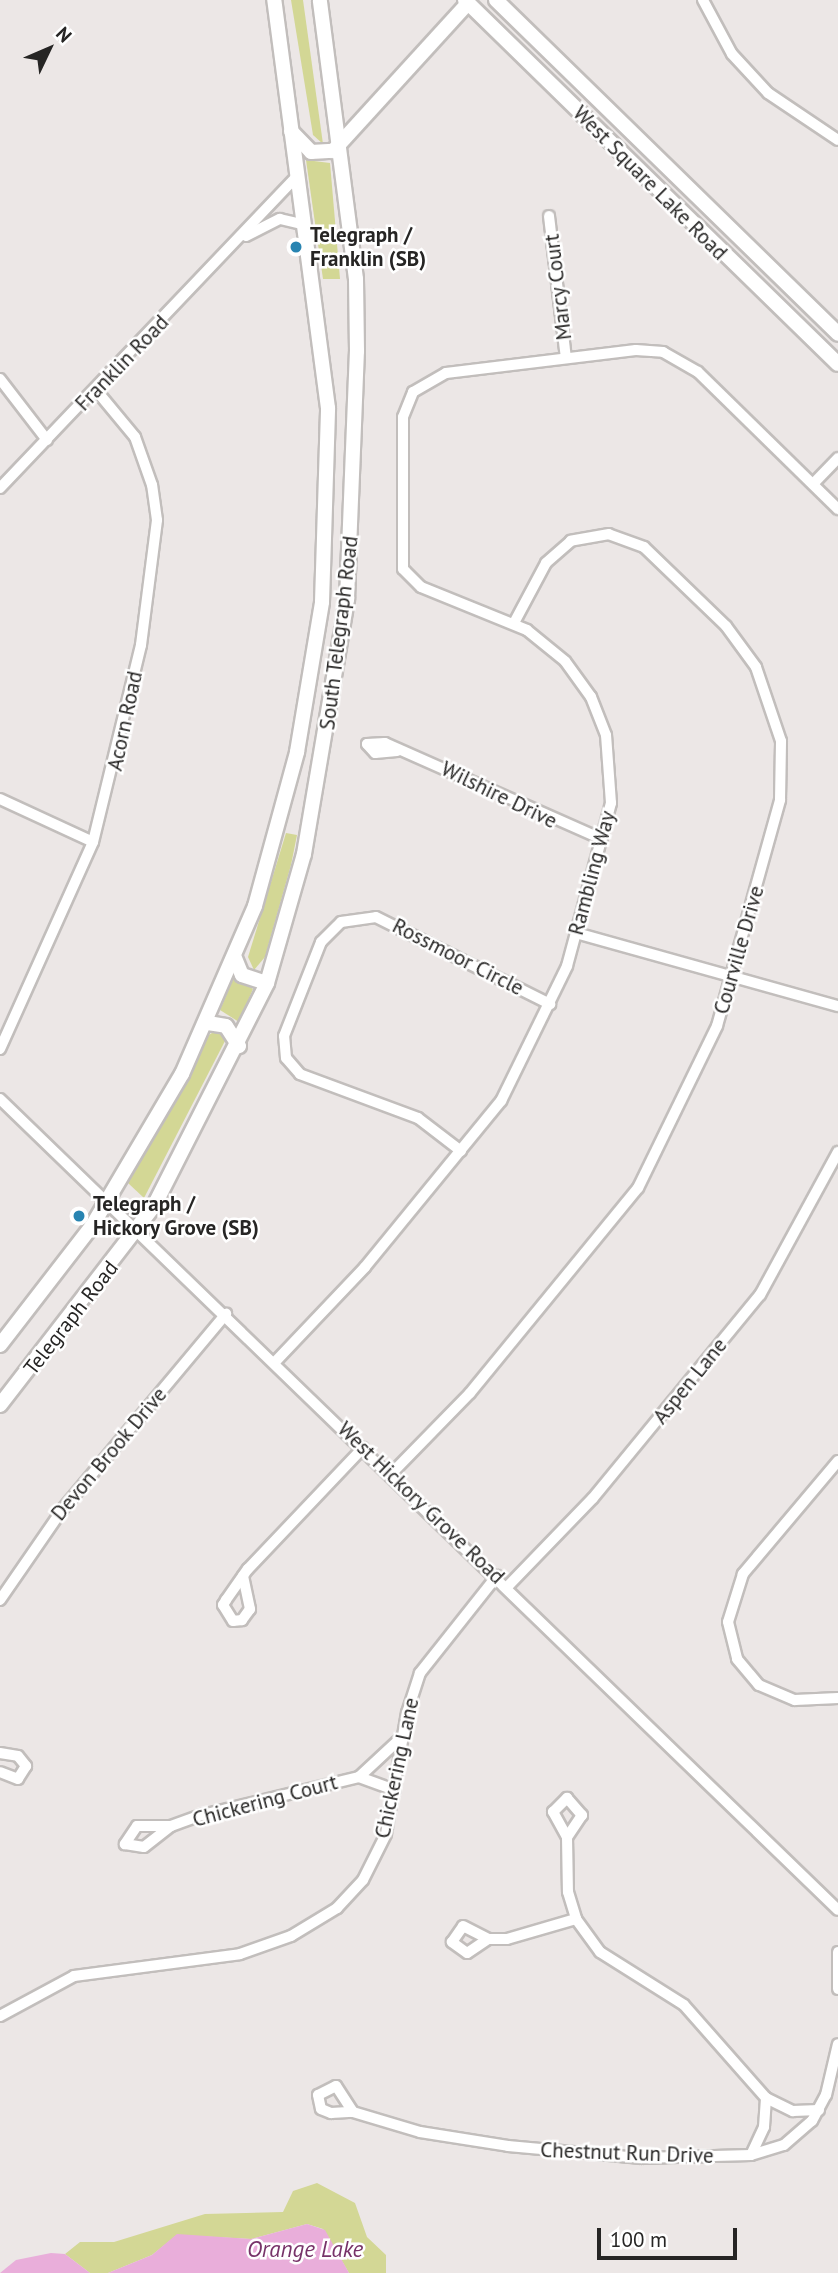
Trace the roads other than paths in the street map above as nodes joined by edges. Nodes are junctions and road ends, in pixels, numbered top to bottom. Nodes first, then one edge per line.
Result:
1 (274, 0) edge
2 (320, 0) edge
3 (496, 0) edge
4 (703, 0) edge
5 (468, 1) edge
6 (291, 131) junction
7 (838, 140) edge
8 (340, 146) junction
9 (297, 176) junction
10 (549, 216) dead end
11 (305, 225) junction
12 (244, 237) junction
13 (838, 334) edge
14 (836, 357) edge
15 (566, 358) junction
16 (0, 379) edge
17 (96, 390) junction
18 (47, 440) junction
19 (838, 458) edge
20 (813, 484) junction
21 (0, 488) edge
22 (838, 509) edge
23 (514, 623) junction
24 (397, 751) dead end
25 (0, 799) edge
26 (602, 839) junction
27 (93, 842) junction
28 (576, 933) junction
29 (235, 958) junction
30 (732, 976) junction
31 (267, 984) junction
32 (550, 1004) junction
33 (838, 1006) edge
34 (208, 1023) junction
35 (239, 1046) junction
36 (0, 1049) edge
37 (0, 1099) edge
38 (461, 1150) junction
39 (838, 1152) edge
40 (108, 1201) junction
41 (138, 1230) junction
42 (226, 1314) junction
43 (0, 1345) edge
44 (275, 1362) junction
45 (0, 1405) edge
46 (363, 1448) junction
47 (838, 1461) edge
48 (391, 1474) junction
49 (243, 1576) dead end
50 (497, 1576) junction
51 (508, 1586) junction
52 (0, 1600) edge
53 (838, 1698) edge
54 (403, 1736) junction
55 (0, 1753) edge
56 (0, 1772) edge
57 (359, 1777) junction
58 (395, 1790) junction
59 (171, 1826) dead end
60 (567, 1837) dead end
61 (838, 1910) edge
62 (576, 1919) junction
63 (488, 1939) dead end
64 (838, 1952) edge
65 (838, 1989) edge
66 (0, 2016) edge
67 (838, 2044) edge
68 (766, 2098) junction
69 (819, 2110) junction
70 (353, 2112) dead end
71 (751, 2155) junction

1 - 6 highway, South Telegraph Road
2 - 8 highway, South Telegraph Road
3 - 13 highway, West Square Lake Road
4 - 7 street
5 - 8 highway
5 - 14 highway, West Square Lake Road
6 - 8 highway
6 - 9 highway, South Telegraph Road
8 - 31 highway, South Telegraph Road
9 - 11 highway, South Telegraph Road
9 - 12 street, Franklin Road
10 - 15 street, Marcy Court
11 - 12 street, Franklin Road
11 - 29 highway, South Telegraph Road
12 - 17 street, Franklin Road
15 - 20 street, Rambling Way
15 - 23 street, Rambling Way
16 - 18 street
17 - 18 street, Franklin Road
17 - 27 street, Acorn Road
18 - 21 street, Franklin Road
19 - 20 street
20 - 22 street
23 - 26 street, Rambling Way
23 - 30 street, Courville Drive
24 - 26 street, Wilshire Drive
25 - 27 street
26 - 28 street, Rambling Way
27 - 36 street, Acorn Road
28 - 30 street
28 - 32 street, Rambling Way
29 - 31 highway
29 - 34 highway, South Telegraph Road
30 - 33 street
30 - 48 street, Courville Drive
31 - 35 highway, South Telegraph Road
32 - 38 street, Rambling Way
32 - 38 street, Rossmoor Circle
34 - 35 highway
34 - 40 highway, South Telegraph Road
35 - 41 highway, South Telegraph Road
37 - 40 street, West Hickory Grove Road
38 - 44 street, Rambling Way
39 - 51 street, Aspen Lane
40 - 41 street, West Hickory Grove Road
40 - 43 highway, Telegraph Road
41 - 42 street, West Hickory Grove Road
41 - 45 highway, Telegraph Road
42 - 44 street, West Hickory Grove Road
42 - 52 street, Devon Brook Drive
44 - 46 street, West Hickory Grove Road
46 - 48 street, West Hickory Grove Road
46 - 49 street
47 - 53 street
48 - 50 street, West Hickory Grove Road
50 - 51 street, West Hickory Grove Road
50 - 54 street, Chickering Lane
51 - 61 street, West Hickory Grove Road
54 - 57 street, Chickering Court
54 - 58 street, Chickering Lane
55 - 56 street
57 - 58 street, Chickering Court
57 - 59 street, Chickering Court
58 - 66 street, Chickering Lane
60 - 62 street
62 - 63 street
62 - 68 street
64 - 65 street
67 - 69 street, Chestnut Run Drive
68 - 69 street
68 - 71 street
69 - 71 street, Chestnut Run Drive
70 - 71 street, Chestnut Run Drive

